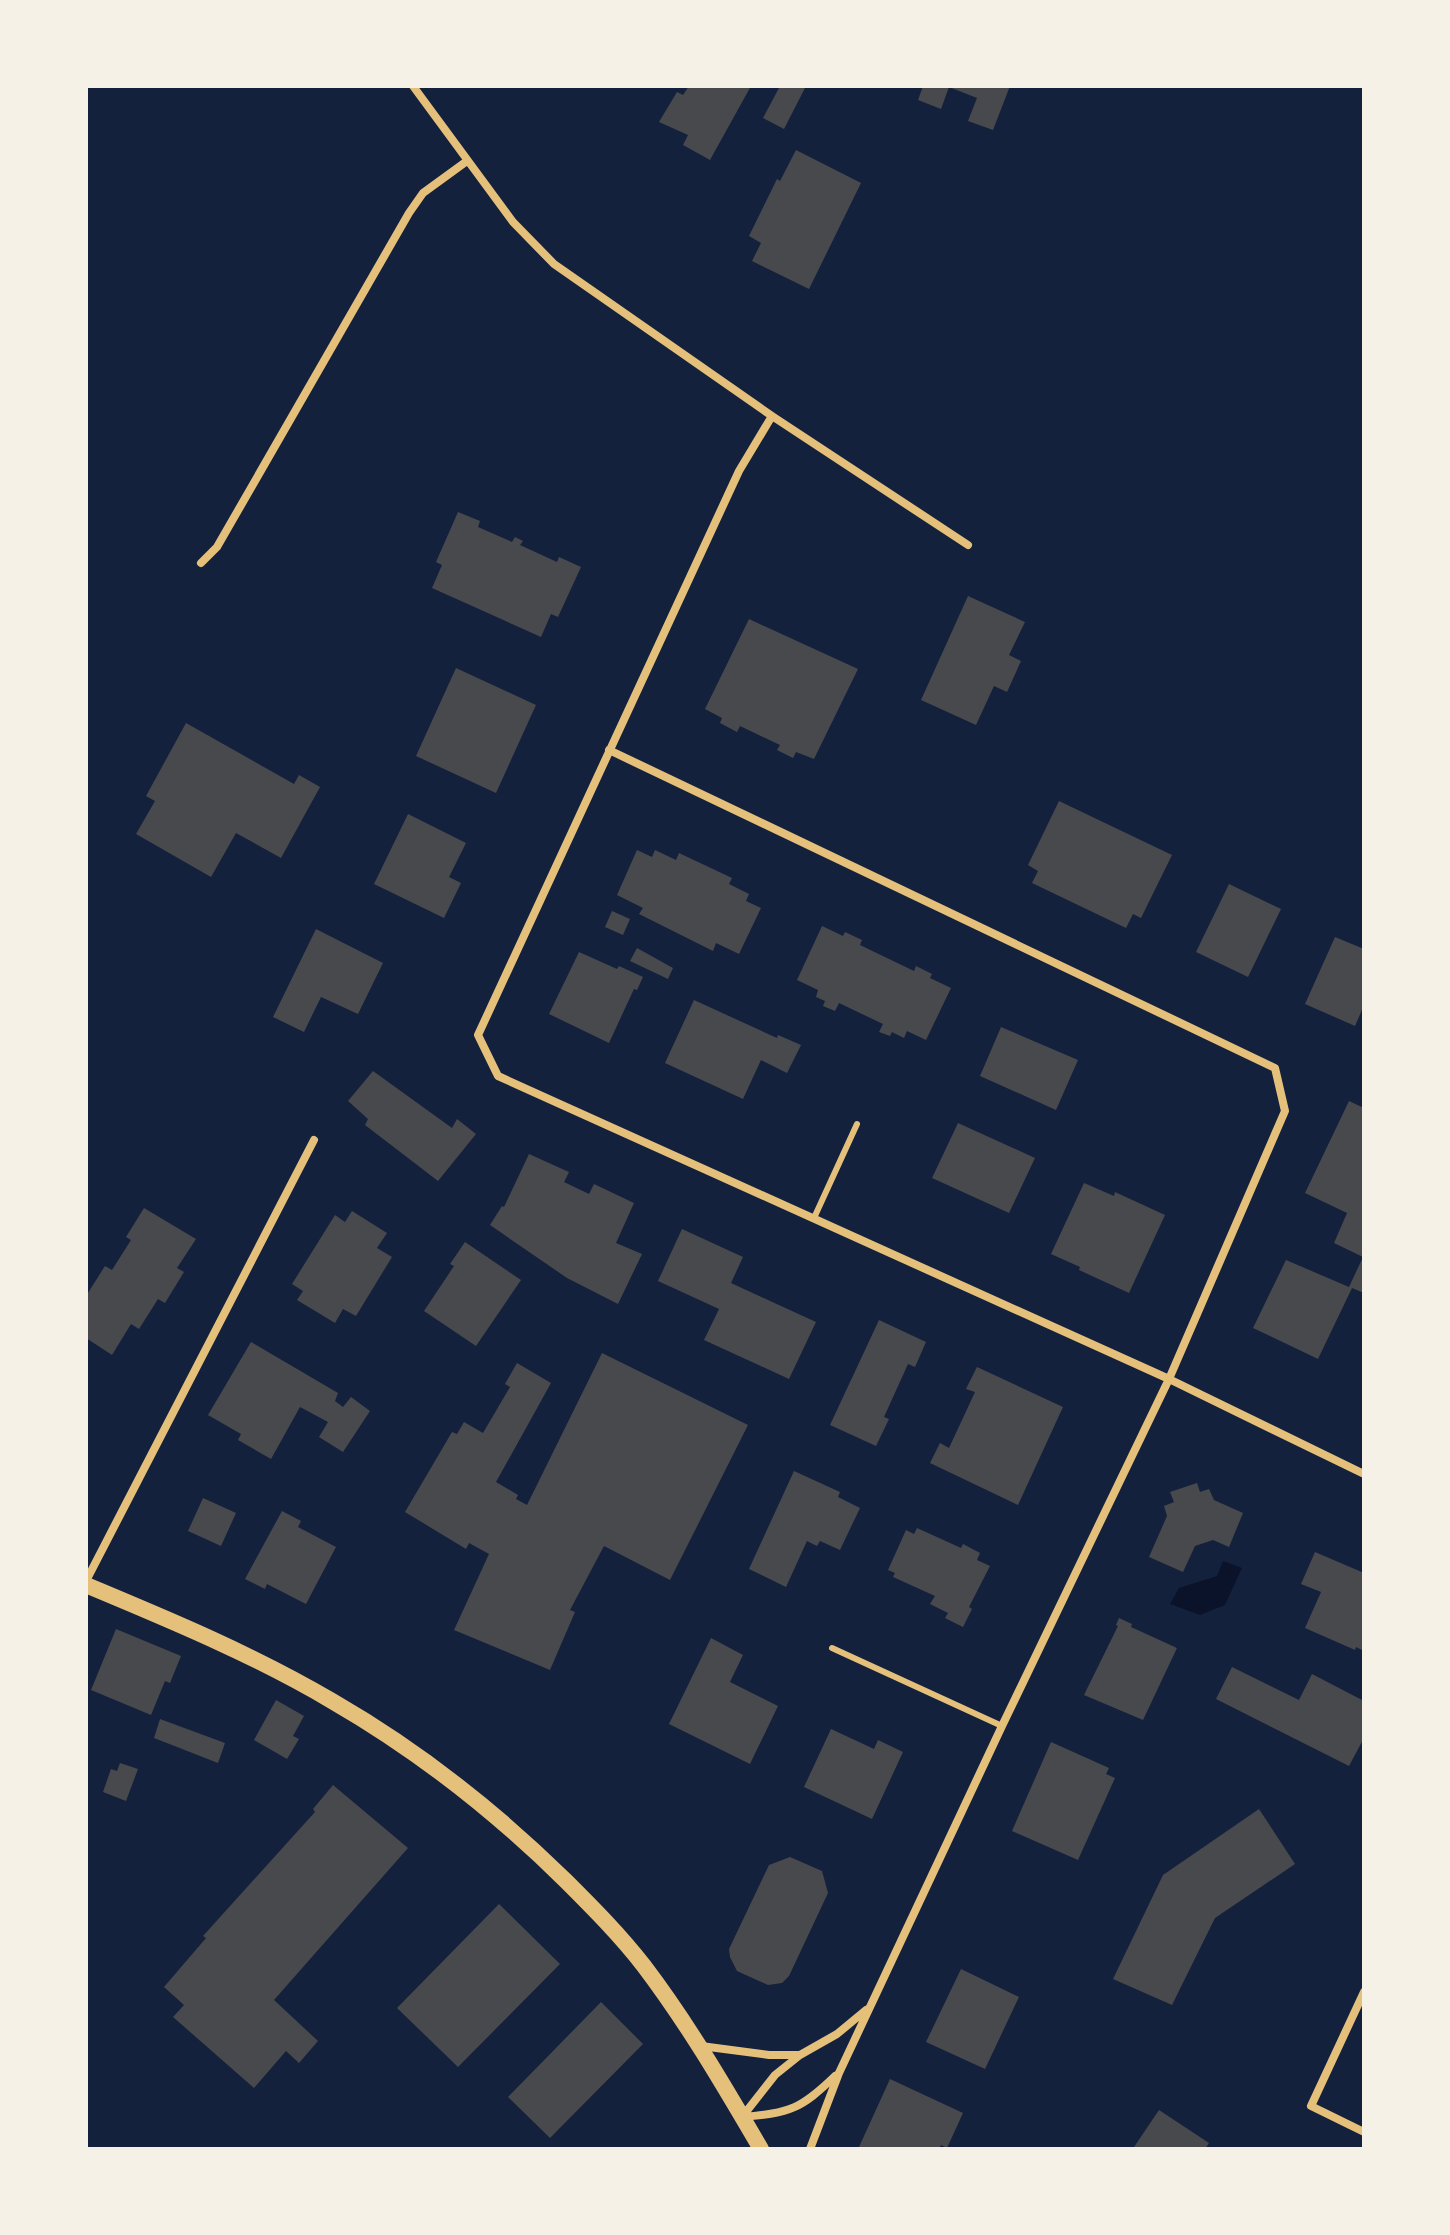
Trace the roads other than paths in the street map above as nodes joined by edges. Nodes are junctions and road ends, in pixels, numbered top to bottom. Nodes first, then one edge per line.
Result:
1 (413, 86) edge
2 (467, 161) junction
3 (772, 416) junction
4 (968, 545) dead end
5 (201, 563) dead end
6 (609, 750) junction
7 (857, 1124) dead end
8 (314, 1140) dead end
9 (814, 1218) junction
10 (1169, 1379) junction
11 (1364, 1474) edge
12 (86, 1583) edge
13 (832, 1648) dead end
14 (1002, 1726) junction
15 (1364, 1992) edge
16 (870, 2006) junction
17 (701, 2046) junction
18 (800, 2055) junction
19 (839, 2073) junction
20 (742, 2117) junction
21 (1364, 2132) edge
22 (761, 2149) edge
23 (810, 2149) edge

1 - 2 street
2 - 3 street
2 - 5 street
3 - 4 street
3 - 6 street
6 - 9 street
6 - 10 street
7 - 9 lane
8 - 12 street
9 - 10 street
10 - 11 street
10 - 14 street
12 - 17 main road
13 - 14 lane
14 - 16 street
15 - 21 street
16 - 18 street
16 - 19 street
17 - 18 street
17 - 20 main road
18 - 20 street
19 - 20 street
19 - 23 street
20 - 22 main road

